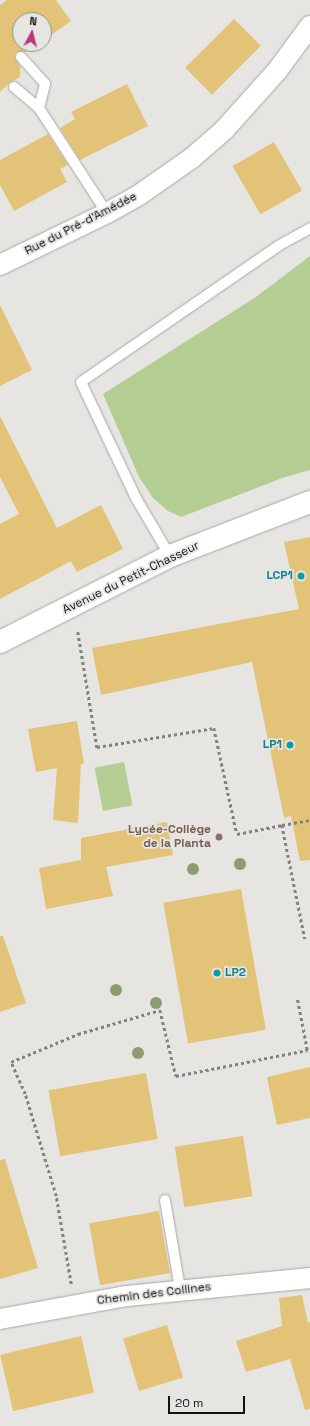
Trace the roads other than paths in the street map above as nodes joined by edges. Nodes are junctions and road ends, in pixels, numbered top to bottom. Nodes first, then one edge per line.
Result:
1 (310, 26) edge
2 (21, 57) dead end
3 (14, 87) dead end
4 (39, 108) junction
5 (107, 213) junction
6 (310, 228) edge
7 (0, 265) edge
8 (310, 502) edge
9 (170, 556) junction
10 (0, 642) edge
11 (165, 1200) dead end
12 (310, 1278) edge
13 (180, 1289) junction
14 (0, 1319) edge

1 - 5 street, Rue du Pré-d'Amédée
2 - 4 lane
3 - 4 lane
4 - 5 lane
5 - 7 street, Rue du Pré-d'Amédée
6 - 9 lane
8 - 9 street, Avenue du Petit-Chasseur
9 - 10 street, Avenue du Petit-Chasseur
11 - 13 lane
12 - 13 street, Chemin des Collines
13 - 14 street, Chemin des Collines

